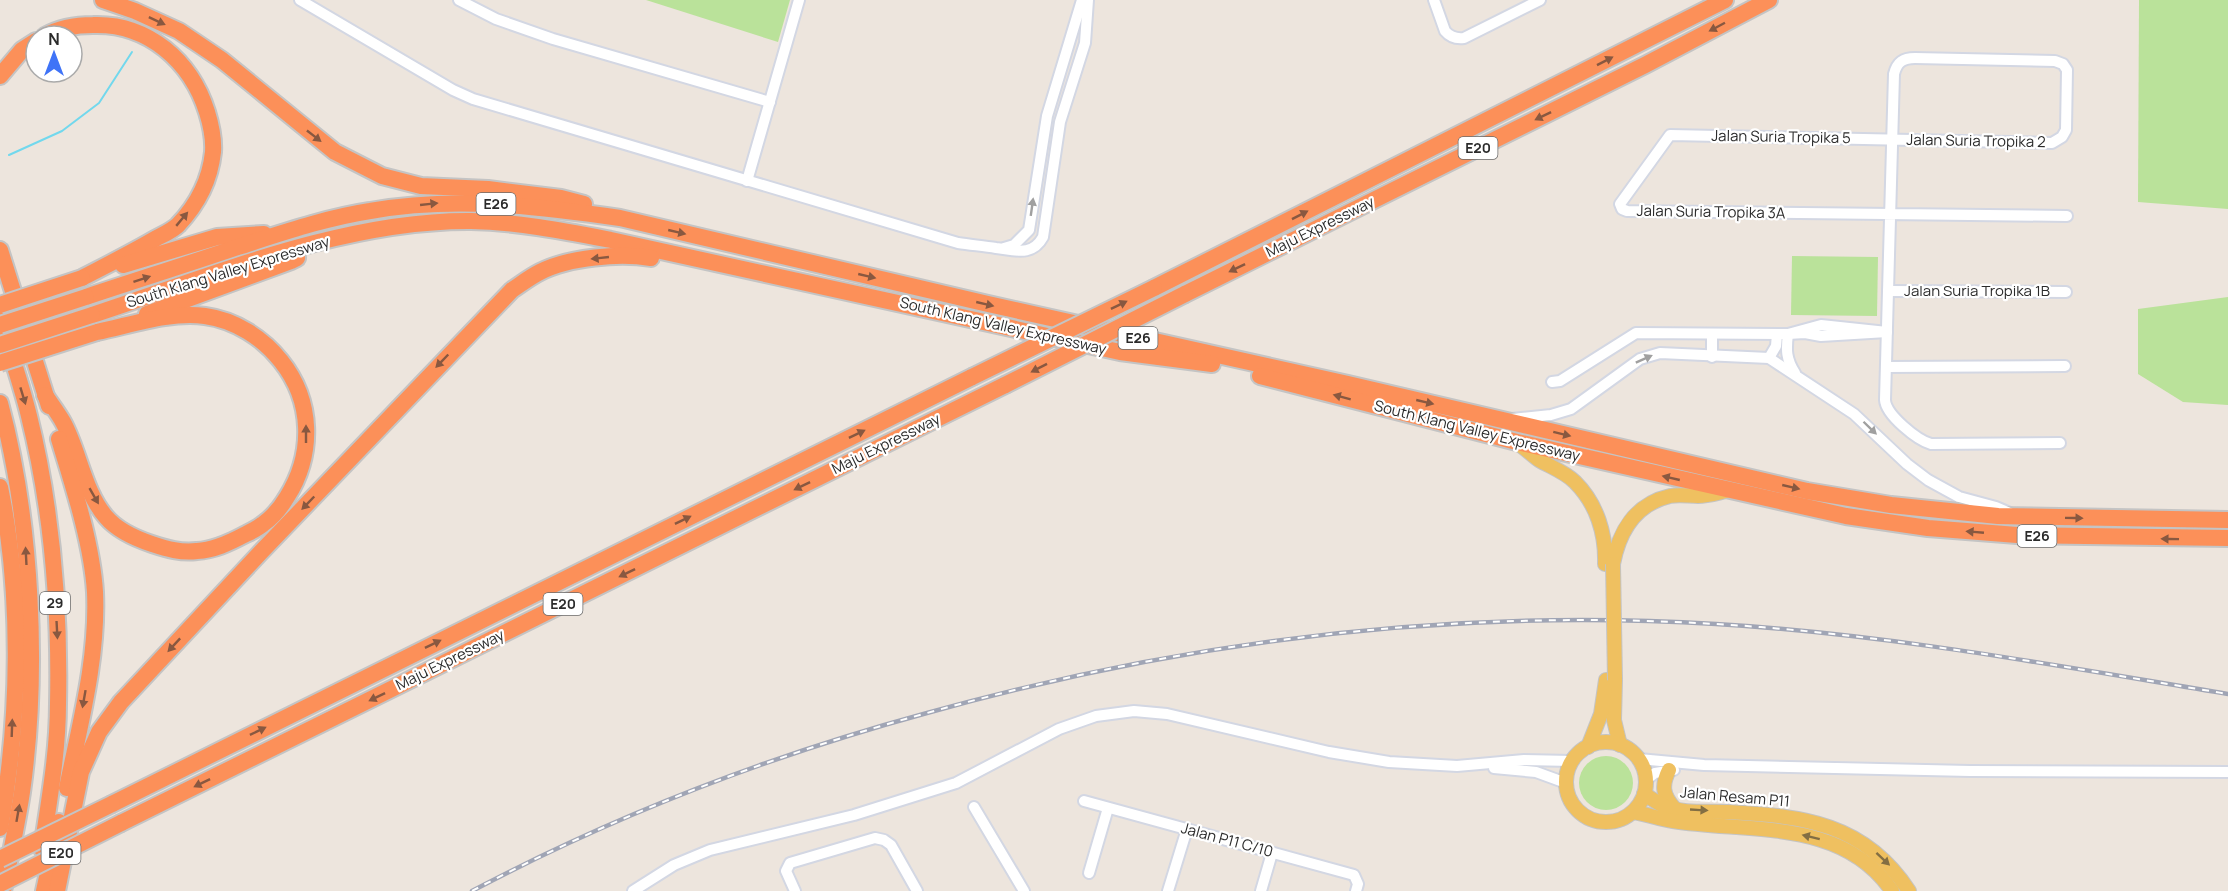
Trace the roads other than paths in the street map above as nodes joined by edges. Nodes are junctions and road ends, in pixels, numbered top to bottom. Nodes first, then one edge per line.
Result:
1 (103, 0) edge
2 (300, 0) edge
3 (459, 0) edge
4 (799, 0) edge
5 (1082, 0) edge
6 (1088, 0) edge
7 (1434, 0) edge
8 (1540, 0) edge
9 (1725, 0) edge
10 (1769, 0) edge
11 (1516, 5) edge
12 (1087, 23) junction
13 (84, 25) edge
14 (1070, 40) junction
15 (24, 49) edge
16 (0, 76) edge
17 (1074, 79) junction
18 (770, 102) junction
19 (1670, 135) joint
20 (1892, 140) junction
21 (1054, 158) junction
22 (1038, 169) junction
23 (747, 182) junction
24 (1890, 214) junction
25 (2067, 216) dead end
26 (621, 218) junction
27 (278, 234) junction
28 (320, 242) junction
29 (1000, 248) junction
30 (0, 250) edge
31 (721, 263) junction
32 (82, 278) junction
33 (1888, 291) junction
34 (2066, 292) dead end
35 (0, 304) edge
36 (0, 320) edge
37 (0, 325) edge
38 (98, 332) junction
39 (1887, 332) junction
40 (1712, 334) junction
41 (1782, 334) junction
42 (0, 345) edge
43 (1712, 357) junction
44 (1769, 358) junction
45 (0, 363) edge
46 (1886, 366) junction
47 (2065, 366) dead end
48 (1798, 378) junction
49 (1552, 382) dead end
50 (45, 395) junction
51 (0, 404) edge
52 (1505, 420) junction
53 (1517, 442) junction
54 (2060, 442) dead end
55 (0, 487) edge
56 (1728, 491) junction
57 (2016, 516) junction
58 (2228, 520) edge
59 (2228, 538) edge
60 (1609, 564) junction
61 (1611, 680) junction
62 (1620, 745) junction
63 (1588, 747) junction
64 (1639, 759) junction
65 (1572, 761) junction
66 (1704, 765) junction
67 (1473, 766) junction
68 (1669, 770) junction
69 (2228, 772) edge
70 (1566, 783) junction
71 (1645, 787) junction
72 (1084, 801) dead end
73 (974, 807) dead end
74 (1108, 808) junction
75 (1674, 808) junction
76 (1633, 812) junction
77 (0, 828) edge
78 (1187, 829) junction
79 (1272, 852) junction
80 (0, 859) edge
81 (1089, 873) dead end
82 (0, 884) edge
83 (3, 891) edge
84 (33, 891) edge
85 (44, 891) edge
86 (57, 891) edge
87 (633, 891) edge
88 (795, 891) edge
89 (917, 891) edge
90 (1024, 891) edge
91 (1168, 891) edge
92 (1261, 891) edge
93 (1356, 891) edge
94 (1892, 891) edge
95 (1909, 891) edge

1 -> 26 highway
2 - 23 street
3 - 18 street
4 - 18 street
5 - 14 street
6 - 12 street
7 - 11 street
8 - 11 street
80 -> 9 highway, Maju Expressway / E20, bridge
10 -> 82 highway, Maju Expressway / E20, bridge
12 - 14 street
12 - 17 street
32 -> 13 highway
14 - 17 street
14 - 22 street
15 - 16 highway
17 - 21 street
18 - 23 street
19 - 20 street, Jalan Suria Tropika 5
19 - 24 street, Jalan Suria Tropika 3A
20 - 20 street, Jalan Suria Tropika 2
20 - 24 street
21 - 22 street
21 - 29 street
29 -> 22 street
23 - 29 street
24 - 25 street
24 - 33 street
27 -> 26 highway, South Klang Valley Expressway / E26
26 -> 52 highway, South Klang Valley Expressway / E26
27 - 32 highway
37 -> 27 highway, South Klang Valley Expressway / E26, bridge
28 - 31 highway, South Klang Valley Expressway / E26
28 - 38 highway
28 - 42 highway, South Klang Valley Expressway / E26, bridge
30 - 50 highway
53 -> 31 highway, South Klang Valley Expressway / E26
31 -> 86 highway
32 - 35 highway, bridge
33 - 34 street, Jalan Suria Tropika 1B
33 - 39 street
36 -> 84 highway, 29
38 - 45 highway, bridge
50 -> 38 highway
39 - 41 street
39 - 46 street
40 - 41 street
40 - 43 street
40 - 49 street
41 - 44 street
41 - 48 street
43 - 44 street
52 -> 43 street
44 - 48 street
46 - 47 street
46 - 54 street
48 -> 57 street
50 -> 85 highway
83 -> 51 highway, 29
52 -> 57 highway, South Klang Valley Expressway / E26
56 -> 53 highway, South Klang Valley Expressway / E26
53 - 60 main road
77 -> 55 highway
59 -> 56 highway, South Klang Valley Expressway / E26
56 - 60 main road
57 -> 58 highway, South Klang Valley Expressway / E26
60 - 61 main road
61 - 62 main road
61 - 63 main road
62 - 63 main road
62 - 64 main road
63 - 65 main road
64 - 66 street
64 - 71 main road
65 - 67 street
65 - 70 main road
66 - 68 street
66 - 69 street
67 - 70 street
67 - 87 street
68 - 71 street
68 - 75 main road
70 - 76 main road
71 - 75 main road, Jalan Resam P11
71 - 76 main road
72 - 74 street, Jalan P11 C/10
73 - 90 street
74 - 78 street, Jalan P11 C/10
74 - 81 street
75 -> 95 main road, Jalan Resam P11
94 -> 76 main road, Jalan Resam P11
78 - 79 street, Jalan P11 C/10
78 - 91 street
79 - 92 street
79 - 93 street, Jalan P11 C/10
88 - 89 street

